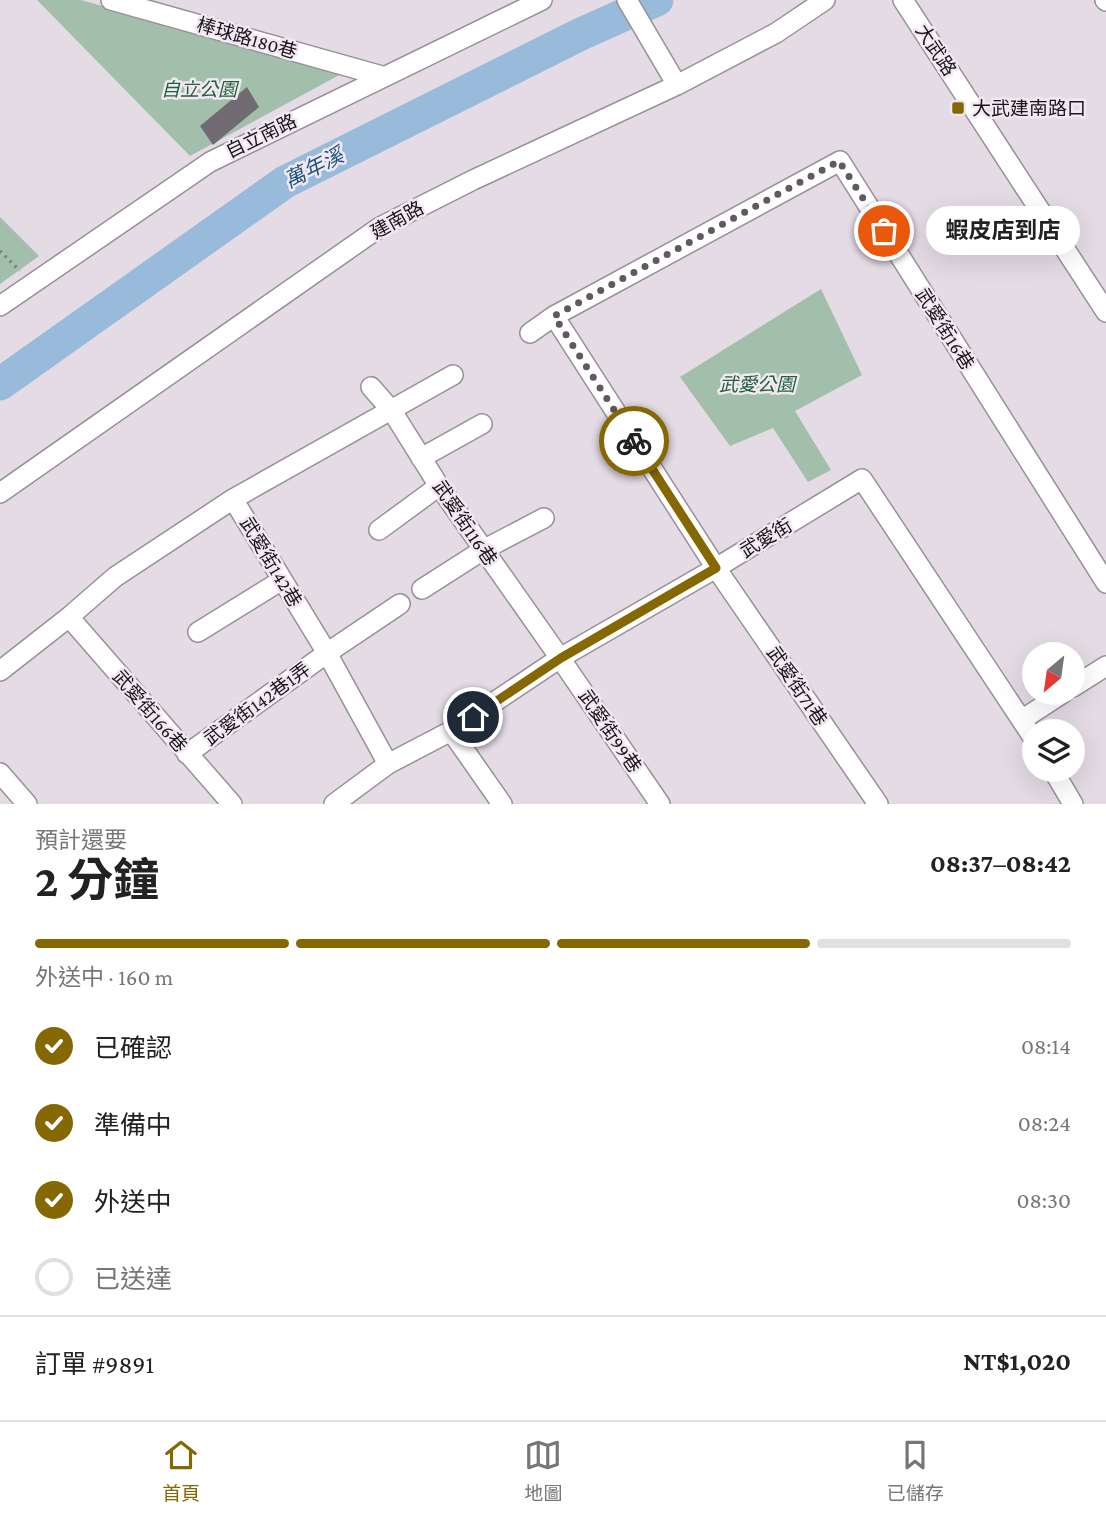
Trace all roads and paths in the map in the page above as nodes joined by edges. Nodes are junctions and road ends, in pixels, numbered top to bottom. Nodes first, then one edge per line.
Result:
1 (111, 0) edge
2 (542, 0) edge
3 (627, 0) edge
4 (825, 0) edge
5 (904, 0) edge
6 (382, 76) junction
7 (677, 85) junction
8 (0, 251) edge
9 (24, 275) dead end
10 (0, 306) edge
11 (1106, 312) edge
12 (554, 316) junction
13 (530, 333) dead end
14 (453, 375) dead end
15 (371, 387) dead end
16 (392, 411) junction
17 (482, 424) dead end
18 (421, 458) junction
19 (439, 486) junction
20 (0, 493) edge
21 (233, 499) junction
22 (544, 518) dead end
23 (379, 530) dead end
24 (482, 550) junction
25 (716, 568) junction
26 (282, 580) junction
27 (1106, 583) edge
28 (422, 589) dead end
29 (400, 604) dead end
30 (69, 617) junction
31 (198, 632) dead end
32 (327, 653) junction
33 (561, 658) junction
34 (1106, 666) edge
35 (0, 671) edge
36 (1085, 679) edge
37 (1045, 705) edge
38 (1023, 719) joint
39 (451, 731) junction
40 (187, 754) junction
41 (388, 764) junction
42 (3, 782) edge
43 (1060, 782) edge
44 (340, 803) edge
45 (27, 804) edge
46 (232, 804) edge
47 (502, 804) edge
48 (660, 804) edge
49 (878, 804) edge
50 (1073, 804) edge

1 - 6 street, 棒球路180巷
2 - 6 street, 自立南路
3 - 7 street
4 - 7 street, 建南路
5 - 11 street, 大武路
6 - 10 street, 自立南路
7 - 20 street, 建南路
8 - 9 path
12 - 13 street, 武愛街16巷
12 - 25 street, 武愛街71巷
12 - 27 street, 武愛街16巷
14 - 16 street
15 - 16 street, 武愛街116巷
16 - 18 street, 武愛街116巷
16 - 21 street
17 - 18 street
18 - 19 street, 武愛街116巷
19 - 23 street
19 - 24 street, 武愛街116巷
21 - 26 street, 武愛街142巷
21 - 30 street, 武愛街142巷
22 - 24 street
24 - 28 street
24 - 33 street, 武愛街116巷
25 - 33 street, 武愛街
25 - 38 street, 武愛街
25 - 49 street, 武愛街71巷
26 - 31 street
26 - 32 street, 武愛街142巷
29 - 32 street, 武愛街142巷1弄
30 - 35 street, 武愛街142巷
30 - 40 street, 武愛街166巷
32 - 40 street, 武愛街142巷1弄
32 - 41 street, 武愛街142巷
33 - 39 street, 武愛街
33 - 48 street, 武愛街99巷
34 - 36 street
37 - 38 street
39 - 41 street, 武愛街
39 - 47 street
40 - 46 street, 武愛街166巷
41 - 44 street, 武愛街
42 - 45 street
43 - 50 street

